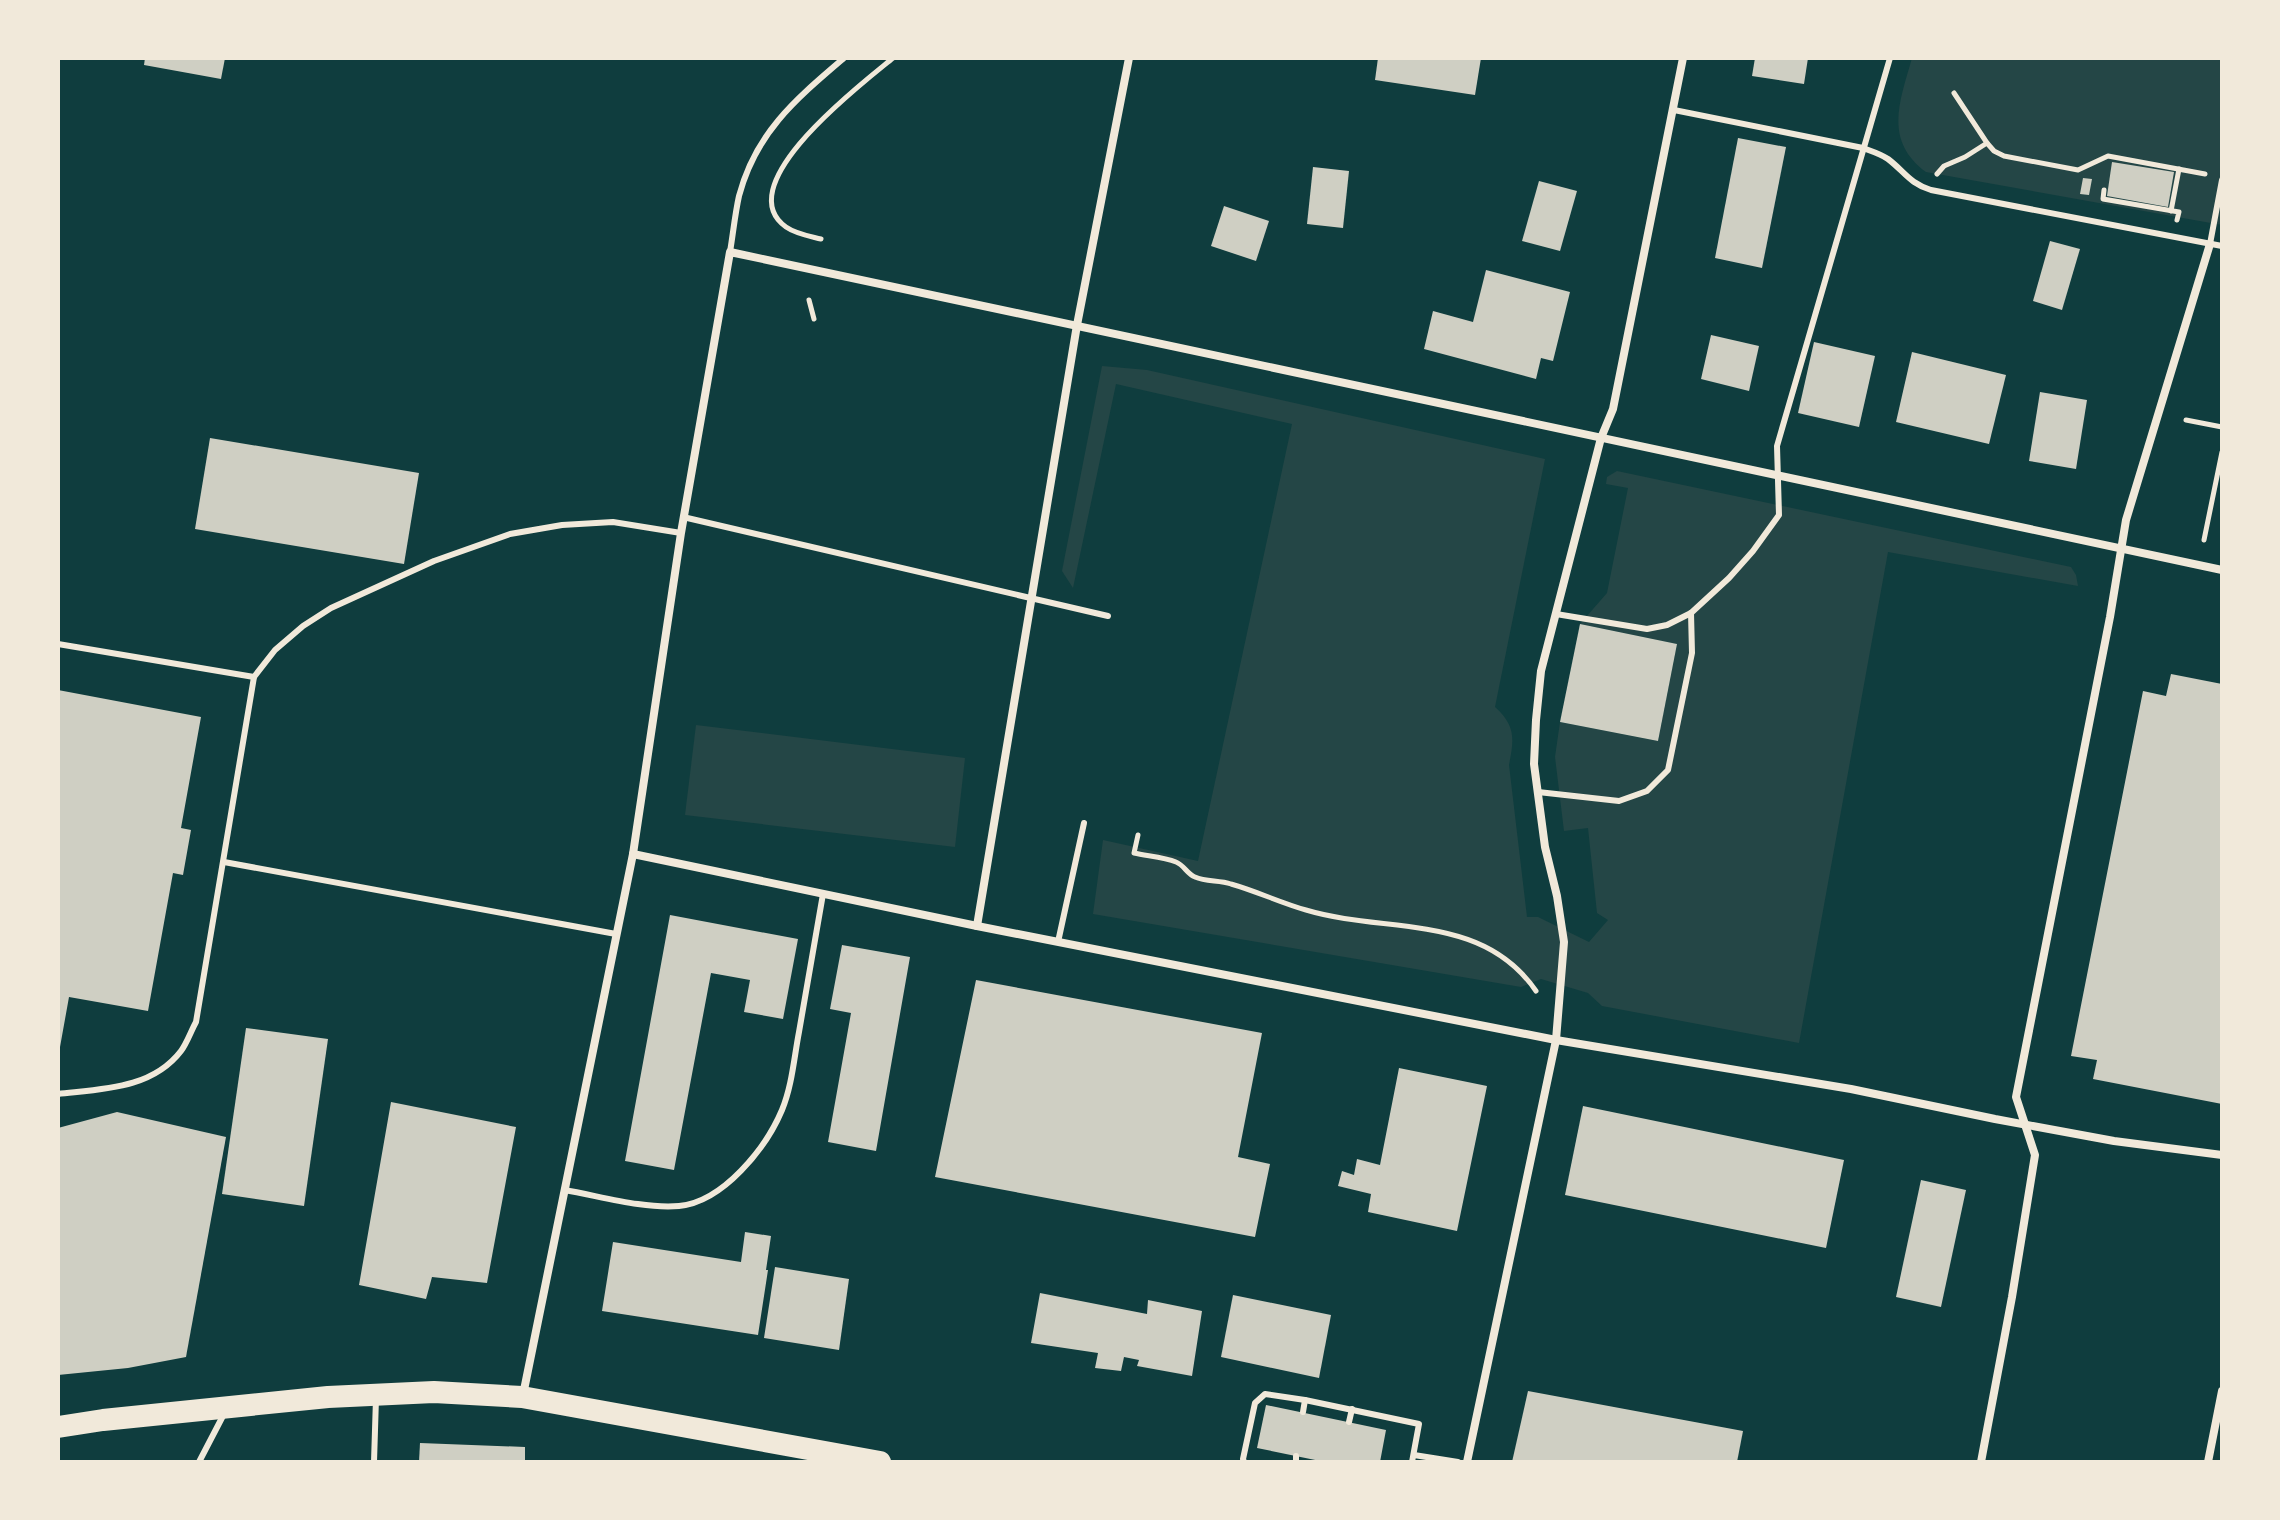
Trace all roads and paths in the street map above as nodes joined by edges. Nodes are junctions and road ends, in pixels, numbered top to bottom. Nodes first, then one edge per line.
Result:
1 (844, 58) edge
2 (893, 58) edge
3 (1129, 58) edge
4 (1683, 58) edge
5 (1890, 58) edge
6 (1954, 93) dead end
7 (1674, 110) junction
8 (1987, 143) junction
9 (1863, 148) junction
10 (2179, 169) junction
11 (2208, 174) dead end
12 (2222, 180) edge
13 (1931, 190) junction
14 (2104, 190) dead end
15 (2171, 211) junction
16 (2178, 215) dead end
17 (821, 239) dead end
18 (2210, 244) junction
19 (2222, 246) edge
20 (730, 252) junction
21 (809, 300) dead end
22 (814, 319) dead end
23 (1077, 325) junction
24 (2186, 420) dead end
25 (2222, 427) edge
26 (1601, 438) junction
27 (2222, 452) edge
28 (1777, 476) junction
29 (683, 517) junction
30 (681, 533) junction
31 (2204, 540) dead end
32 (2122, 548) junction
33 (2222, 570) edge
34 (1032, 598) junction
35 (1691, 613) junction
36 (1556, 614) junction
37 (1108, 616) dead end
38 (58, 644) edge
39 (254, 677) junction
40 (1538, 792) junction
41 (1084, 823) dead end
42 (1138, 835) dead end
43 (633, 854) junction
44 (224, 862) junction
45 (823, 894) junction
46 (977, 926) junction
47 (616, 934) junction
48 (1058, 942) junction
49 (1536, 991) dead end
50 (1556, 1040) junction
51 (58, 1094) edge
52 (2025, 1124) junction
53 (2222, 1155) edge
54 (564, 1190) junction
55 (2222, 1391) edge
56 (376, 1395) junction
57 (522, 1397) junction
58 (1305, 1400) junction
59 (226, 1409) junction
60 (1352, 1409) junction
61 (1303, 1412) dead end
62 (1349, 1422) dead end
63 (58, 1427) edge
64 (1413, 1458) edge
65 (849, 1459) edge
66 (199, 1462) edge
67 (374, 1462) edge
68 (880, 1462) edge
69 (1244, 1462) edge
70 (1458, 1462) edge
71 (1467, 1462) edge
72 (1981, 1462) edge
73 (2208, 1462) edge

1 - 20 lane
2 - 17 path
3 - 23 street
4 - 7 street
5 - 9 lane
6 - 8 path
7 - 9 lane
7 - 26 street
8 - 10 path
8 - 13 path
9 - 13 lane
9 - 28 lane
10 - 11 path
10 - 15 path
12 - 18 lane
13 - 18 lane
14 - 15 path
15 - 16 path
18 - 19 lane
18 - 32 street
20 - 23 street
20 - 29 street
21 - 22 path
23 - 26 street
23 - 34 street
24 - 25 path
26 - 28 street
26 - 36 street
27 - 31 path
28 - 32 street
28 - 35 lane
29 - 30 street
29 - 34 lane
30 - 39 lane
30 - 43 street
32 - 33 street
32 - 52 street
34 - 37 lane
34 - 46 street
35 - 36 lane
35 - 40 lane
36 - 40 street
38 - 39 lane
39 - 44 lane
40 - 50 street
41 - 48 lane
42 - 49 path
43 - 45 street
43 - 47 street
44 - 47 lane
44 - 51 lane
45 - 46 street
45 - 54 lane
46 - 48 street
47 - 54 street
48 - 50 street
50 - 52 street
50 - 71 street
52 - 53 street
52 - 72 street
54 - 57 street
55 - 73 street
56 - 57 highway
56 - 59 highway
56 - 67 lane
57 - 65 highway
58 - 60 lane
58 - 61 lane
58 - 69 lane
59 - 63 highway
59 - 66 lane
60 - 62 lane
60 - 64 lane
64 - 70 lane
65 - 68 highway

